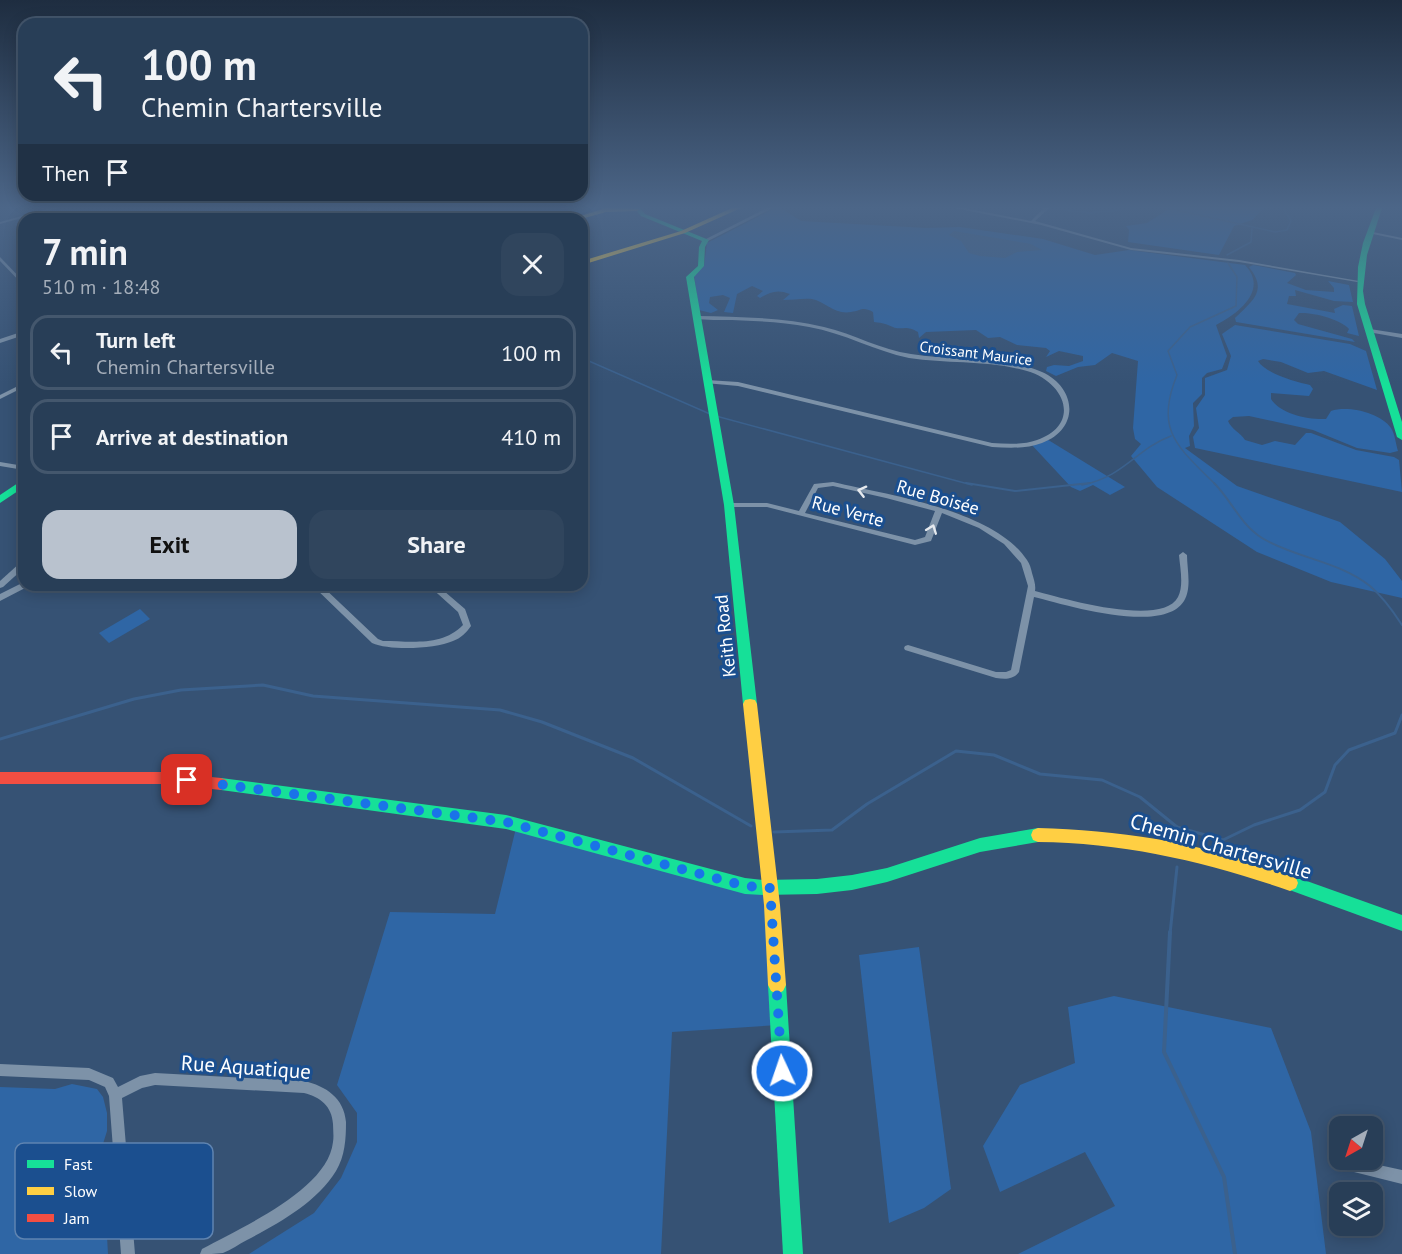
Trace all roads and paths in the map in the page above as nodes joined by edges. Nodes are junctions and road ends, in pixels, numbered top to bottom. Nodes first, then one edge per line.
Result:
1 (8, 267) edge
2 (698, 267) edge
3 (1269, 267) edge
4 (1359, 267) edge
5 (18, 278) edge
6 (1357, 280) junction
7 (697, 318) junction
8 (1370, 330) junction
9 (18, 335) edge
10 (1402, 336) edge
11 (0, 341) edge
12 (707, 382) junction
13 (18, 388) edge
14 (0, 397) edge
15 (1402, 437) edge
16 (0, 464) edge
17 (18, 467) edge
18 (18, 486) edge
19 (0, 500) edge
20 (729, 505) junction
21 (939, 511) junction
22 (801, 514) junction
23 (1183, 555) dead end
24 (18, 569) edge
25 (0, 585) edge
26 (18, 588) edge
27 (322, 591) edge
28 (439, 591) edge
29 (1031, 593) junction
30 (0, 597) edge
31 (908, 648) dead end
32 (0, 778) edge
33 (770, 888) junction
34 (1402, 923) edge
35 (0, 1070) edge
36 (116, 1095) junction
37 (120, 1143) edge
38 (1371, 1170) edge
39 (1402, 1178) edge
40 (127, 1239) edge
41 (128, 1254) edge
42 (207, 1254) edge
43 (793, 1254) edge

1 - 5 street
2 - 7 street, Keith Road
3 - 6 street
4 - 6 street
6 - 8 street
7 - 12 street, Keith Road
7 - 12 street, Croissant Maurice
8 - 10 street
8 - 15 street
9 - 11 street
12 - 20 street, Keith Road
13 - 14 street
16 - 17 street
18 - 19 street
20 - 22 street, Rue Verte
20 - 33 street, Keith Road
21 -> 22 street, Rue Boisée
22 -> 21 street, Rue Verte
21 - 29 street, Rue Boisée
23 - 29 street
24 - 25 street
26 - 30 street
27 - 28 street
29 - 31 street, Rue Boisée
32 - 33 street, Chemin Chartersville
33 - 34 street, Chemin Chartersville
33 - 43 street, Keith Road
35 - 36 street
36 - 37 street
36 - 42 street, Rue Aquatique
38 - 39 street
40 - 41 street

